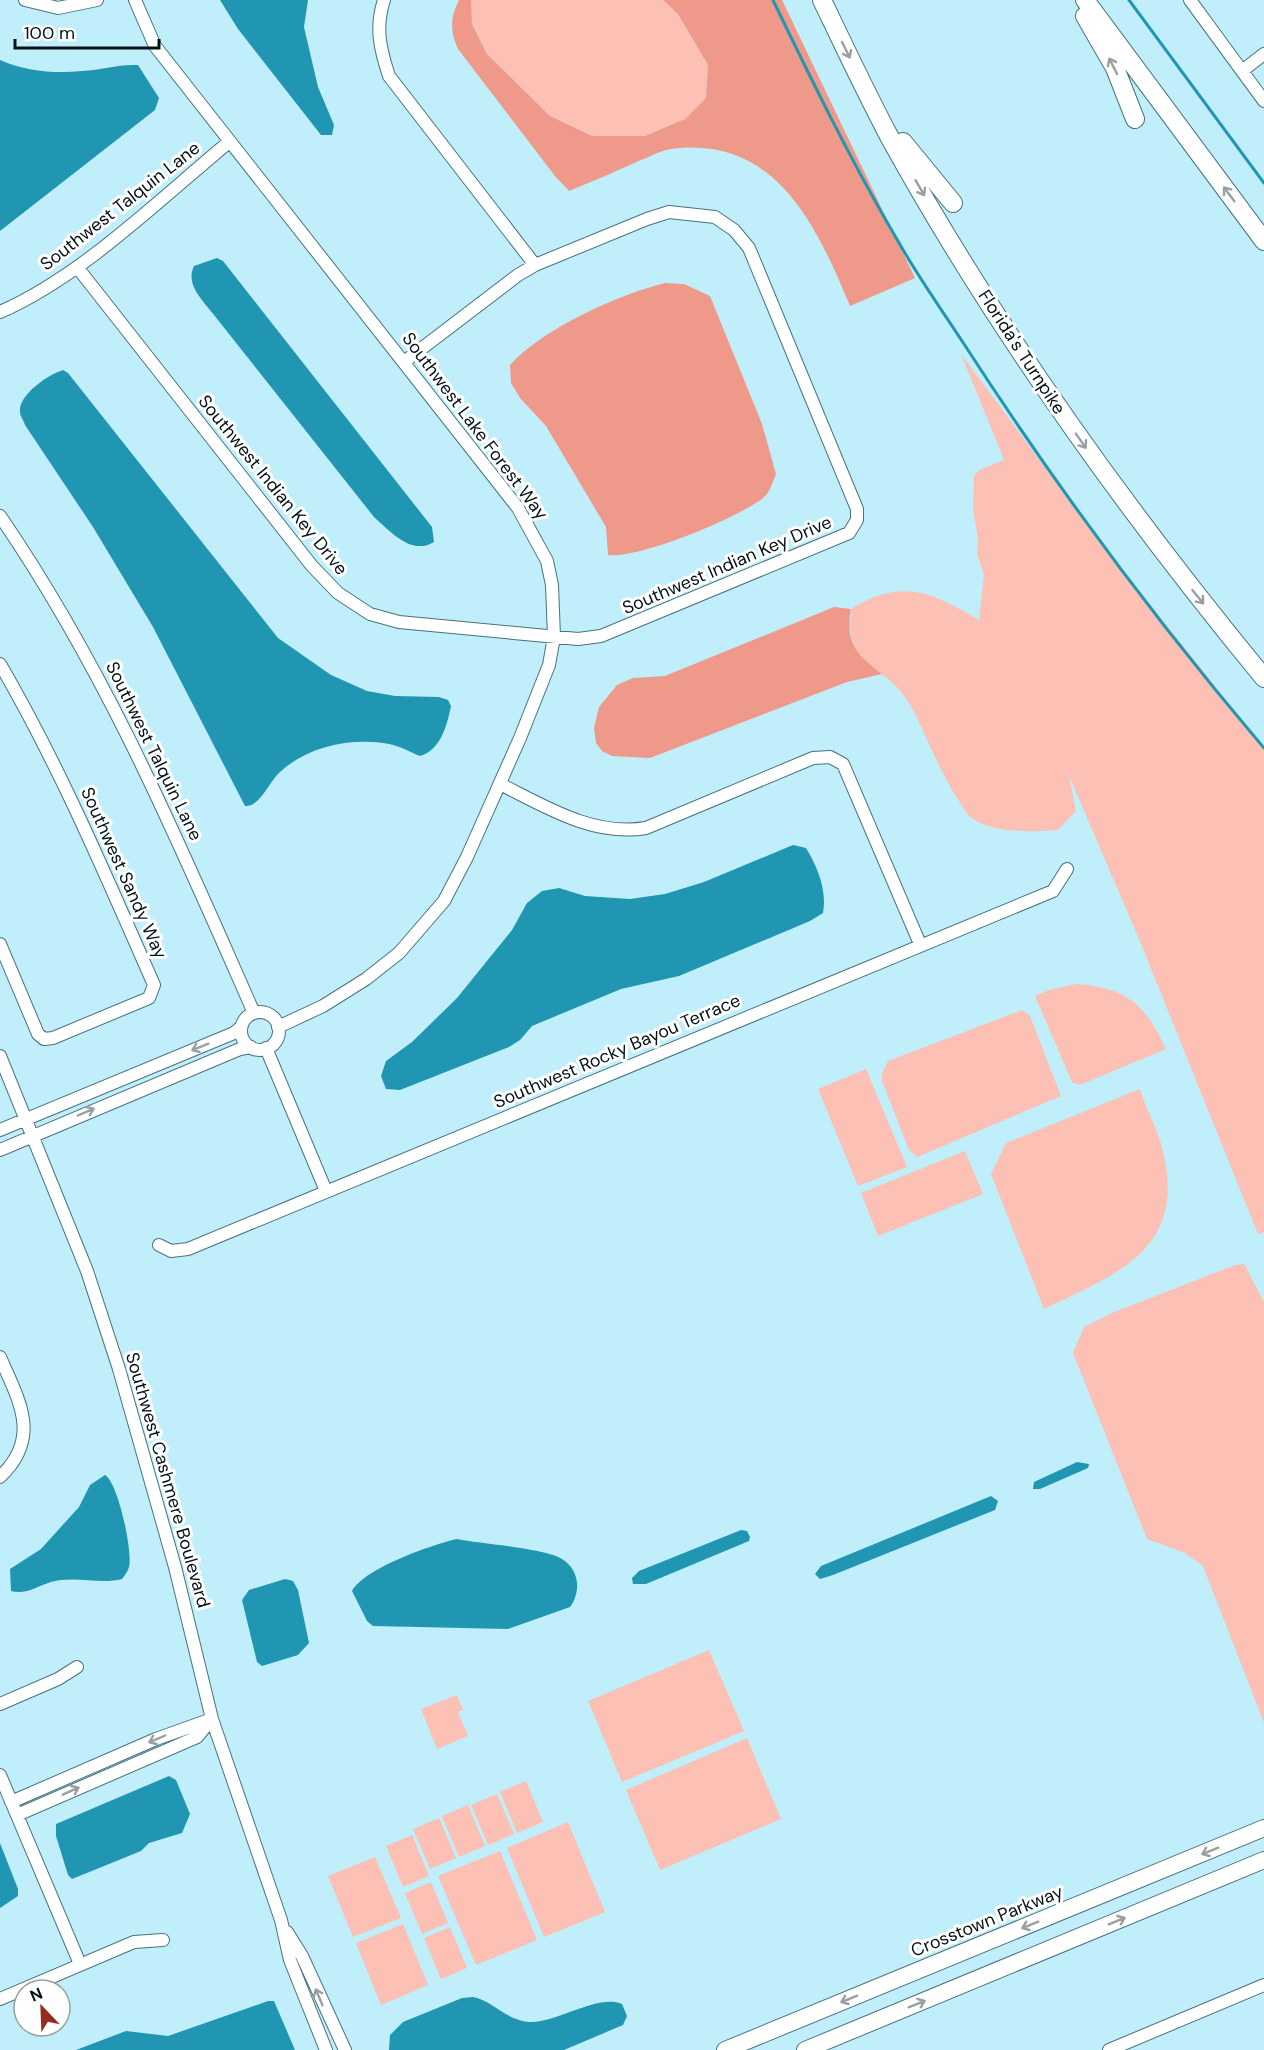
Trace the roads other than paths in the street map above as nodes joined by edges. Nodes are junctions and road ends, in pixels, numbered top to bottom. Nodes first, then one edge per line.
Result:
1 (25, 0) edge
2 (97, 0) edge
3 (135, 0) edge
4 (384, 0) edge
5 (822, 0) edge
6 (1074, 0) edge
7 (1085, 0) edge
8 (1190, 0) edge
9 (1264, 54) edge
10 (1242, 71) junction
11 (861, 81) junction
12 (1264, 101) edge
13 (1136, 119) dead end
14 (229, 142) junction
15 (953, 203) dead end
16 (1264, 241) edge
17 (535, 265) junction
18 (77, 267) junction
19 (0, 312) edge
20 (404, 362) junction
21 (0, 516) edge
22 (554, 637) junction
23 (0, 664) edge
24 (1264, 678) edge
25 (500, 784) junction
26 (1067, 868) dead end
27 (0, 944) edge
28 (920, 944) junction
29 (254, 1013) junction
30 (242, 1027) junction
31 (278, 1027) junction
32 (251, 1047) junction
33 (266, 1048) junction
34 (0, 1056) edge
35 (157, 1065) junction
36 (166, 1079) junction
37 (26, 1119) junction
38 (0, 1130) edge
39 (33, 1137) junction
40 (0, 1150) edge
41 (326, 1191) junction
42 (159, 1245) dead end
43 (0, 1357) edge
44 (0, 1477) edge
45 (77, 1667) dead end
46 (0, 1704) edge
47 (212, 1719) junction
48 (0, 1775) edge
49 (11, 1802) junction
50 (17, 1815) junction
51 (1264, 1828) edge
52 (1264, 1860) edge
53 (281, 1920) junction
54 (163, 1940) dead end
55 (80, 1964) junction
56 (1264, 1985) edge
57 (0, 1999) edge
58 (326, 2050) edge
59 (345, 2050) edge
60 (725, 2050) edge
61 (805, 2050) edge
62 (1109, 2050) edge

1 - 2 street
3 - 14 street, Southwest Lake Forest Way
4 - 17 street
5 -> 11 highway, Florida's Turnpike
13 -> 6 highway
16 -> 7 highway
8 - 10 street
9 - 10 street
10 - 12 street
11 - 15 highway
11 -> 24 highway, Florida's Turnpike
14 - 18 street, Southwest Talquin Lane
14 - 20 street, Southwest Lake Forest Way
17 - 20 street, Southwest Indian Key Drive
17 - 22 street, Southwest Indian Key Drive
18 - 19 street, Southwest Talquin Lane
18 - 22 street, Southwest Indian Key Drive
20 - 22 street, Southwest Lake Forest Way
21 - 29 street, Southwest Talquin Lane
22 - 25 street, Southwest Lake Forest Way
23 - 27 street, Southwest Sandy Way
25 - 28 street
25 - 31 street, Southwest Lake Forest Way
26 - 28 street, Southwest Rocky Bayou Terrace
28 - 41 street, Southwest Rocky Bayou Terrace
29 - 30 street
29 - 31 street
30 - 32 street
30 -> 35 street
31 - 33 street
32 - 33 street
32 - 36 street
33 - 41 street
34 - 37 street, Southwest Cashmere Boulevard
35 - 36 street
35 - 37 street
39 -> 36 street
37 - 38 street
37 - 39 street, Southwest Cashmere Boulevard
39 - 40 street
39 - 47 street, Southwest Cashmere Boulevard
41 - 42 street, Southwest Rocky Bayou Terrace
43 - 44 street
45 - 46 street
47 -> 49 street
50 -> 47 street
47 - 53 street, Southwest Cashmere Boulevard
48 - 49 street
49 - 50 street
50 - 55 street
51 -> 60 main road, Crosstown Parkway
61 -> 52 main road
53 - 58 street, Southwest Cashmere Boulevard
59 -> 53 street, Southwest Cashmere Boulevard
54 - 55 street
55 - 57 street
56 - 62 street

